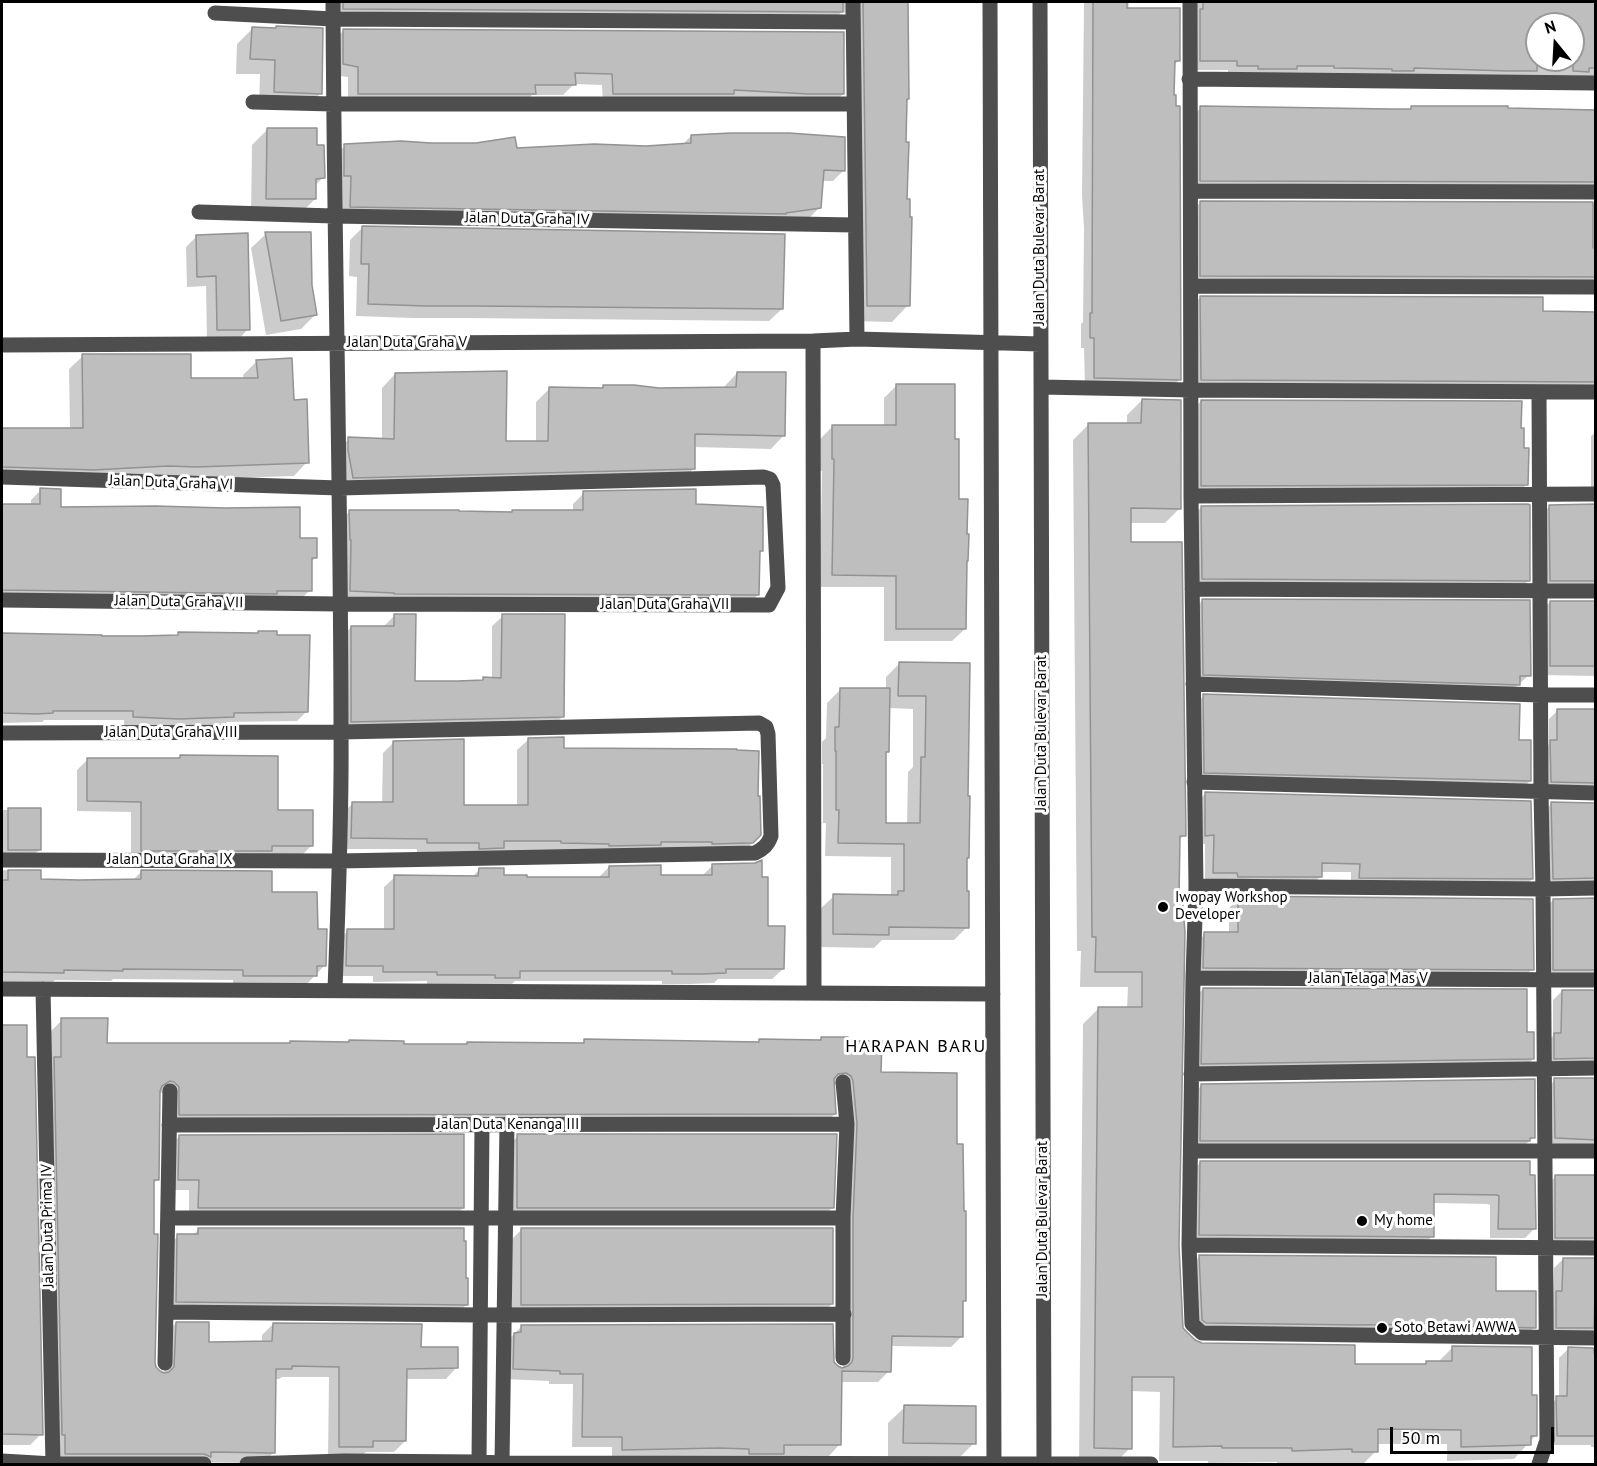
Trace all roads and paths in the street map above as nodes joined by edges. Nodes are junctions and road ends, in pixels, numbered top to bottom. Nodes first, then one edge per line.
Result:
1 (333, 2) edge
2 (853, 2) edge
3 (990, 2) edge
4 (1040, 2) edge
5 (1190, 2) edge
6 (215, 13) dead end
7 (333, 19) junction
8 (852, 22) junction
9 (1190, 79) junction
10 (1596, 83) edge
11 (254, 102) dead end
12 (333, 104) junction
13 (854, 104) junction
14 (1192, 191) junction
15 (1596, 192) edge
16 (199, 212) dead end
17 (334, 216) junction
18 (855, 225) junction
19 (1191, 286) junction
20 (1596, 287) edge
21 (857, 339) junction
22 (813, 341) junction
23 (337, 343) junction
24 (997, 343) junction
25 (1037, 344) junction
26 (2, 345) edge
27 (1041, 387) junction
28 (1191, 390) junction
29 (1539, 392) junction
30 (1596, 392) edge
31 (2, 477) edge
32 (340, 488) junction
33 (1539, 494) junction
34 (1596, 494) edge
35 (1191, 496) junction
36 (1192, 589) junction
37 (1596, 591) edge
38 (1540, 592) junction
39 (2, 600) edge
40 (340, 604) junction
41 (1193, 684) junction
42 (1540, 695) junction
43 (1596, 695) edge
44 (341, 732) junction
45 (2, 733) edge
46 (1194, 782) junction
47 (1540, 793) junction
48 (1596, 793) edge
49 (2, 860) edge
50 (339, 861) junction
51 (1196, 886) junction
52 (1596, 888) edge
53 (1543, 889) junction
54 (1193, 978) junction
55 (1543, 980) junction
56 (1596, 980) edge
57 (2, 989) edge
58 (43, 989) junction
59 (335, 990) junction
60 (814, 993) junction
61 (993, 994) junction
62 (1544, 1068) junction
63 (1596, 1068) edge
64 (1191, 1074) junction
65 (843, 1082) dead end
66 (170, 1091) dead end
67 (507, 1124) junction
68 (847, 1124) junction
69 (169, 1125) junction
70 (482, 1125) junction
71 (1191, 1151) junction
72 (1544, 1151) junction
73 (1596, 1151) edge
74 (482, 1217) junction
75 (168, 1218) junction
76 (506, 1218) junction
77 (843, 1218) junction
78 (1189, 1245) junction
79 (1545, 1247) junction
80 (1596, 1248) edge
81 (166, 1312) junction
82 (505, 1314) junction
83 (844, 1314) junction
84 (481, 1315) junction
85 (1546, 1338) junction
86 (1596, 1338) edge
87 (843, 1358) dead end
88 (165, 1363) dead end
89 (2, 1461) edge
90 (344, 1463) edge
91 (479, 1463) edge
92 (502, 1463) edge
93 (994, 1463) edge
94 (53, 1464) edge
95 (145, 1464) edge
96 (204, 1464) edge
97 (247, 1464) edge
98 (1044, 1464) edge
99 (1151, 1464) edge
100 (1539, 1464) edge

1 - 7 street
2 - 8 street
3 - 24 street
4 - 25 street, Jalan Duta Bulevar Barat
5 - 9 street
6 - 7 street
7 - 8 street
7 - 12 street
8 - 13 street
9 - 10 street
9 - 14 street
11 - 12 street
12 - 13 street
12 - 17 street
13 - 18 street
14 - 15 street
14 - 19 street
16 - 17 street, Jalan Duta Graha IV
17 - 18 street, Jalan Duta Graha IV
17 - 23 street
18 - 21 street
19 - 20 street
19 - 28 street
21 - 22 street, Jalan Duta Graha V
21 - 24 street, Jalan Duta Graha V
22 - 23 street, Jalan Duta Graha V
22 - 60 street
23 - 26 street, Jalan Duta Graha V
23 - 32 street
24 - 25 street, Jalan Duta Graha V
24 - 61 street
25 - 27 street, Jalan Duta Bulevar Barat
27 - 28 street
27 - 98 street, Jalan Duta Bulevar Barat
28 - 29 street
28 - 35 street
29 - 30 street
29 - 33 street
31 - 32 street, Jalan Duta Graha VI
32 - 40 street
32 - 40 street, Jalan Duta Graha VII
33 - 34 street
33 - 35 street
33 - 38 street
35 - 36 street
36 - 38 street
36 - 41 street
37 - 38 street
38 - 42 street
39 - 40 street, Jalan Duta Graha VII
40 - 44 street
41 - 42 street
41 - 46 street
42 - 43 street
42 - 47 street
44 - 45 street, Jalan Duta Graha VIII
44 - 50 street
44 - 50 street, Jalan Duta Graha VIII
46 - 47 street
46 - 51 street
47 - 48 street
47 - 53 street
49 - 50 street, Jalan Duta Graha IX
50 - 59 street
51 - 53 street
51 - 54 street
52 - 53 street
53 - 55 street
54 - 55 street, Jalan Telaga Mas V
54 - 64 street
55 - 56 street, Jalan Telaga Mas V
55 - 62 street
57 - 58 street
58 - 59 street
58 - 94 street, Jalan Duta Prima IV
59 - 60 street
60 - 61 street
61 - 93 street
62 - 63 street
62 - 64 street
62 - 72 street
64 - 71 street
65 - 68 street
66 - 69 street
67 - 68 street, Jalan Duta Kenanga III
67 - 70 street, Jalan Duta Kenanga III
67 - 76 street
68 - 77 street
69 - 70 street, Jalan Duta Kenanga III
69 - 75 street
70 - 74 street
71 - 72 street
71 - 78 street
72 - 73 street
72 - 79 street
74 - 75 street
74 - 76 street
74 - 84 street
75 - 81 street
76 - 77 street
76 - 82 street
77 - 83 street
78 - 79 street
78 - 85 street
79 - 80 street
79 - 85 street
81 - 84 street
81 - 88 street
82 - 83 street
82 - 84 street
82 - 92 street
83 - 87 street
84 - 91 street
85 - 86 street
85 - 100 street
89 - 94 street
90 - 91 street
90 - 97 street
91 - 92 street
92 - 93 street
93 - 98 street
94 - 95 street
95 - 96 street
98 - 99 street

